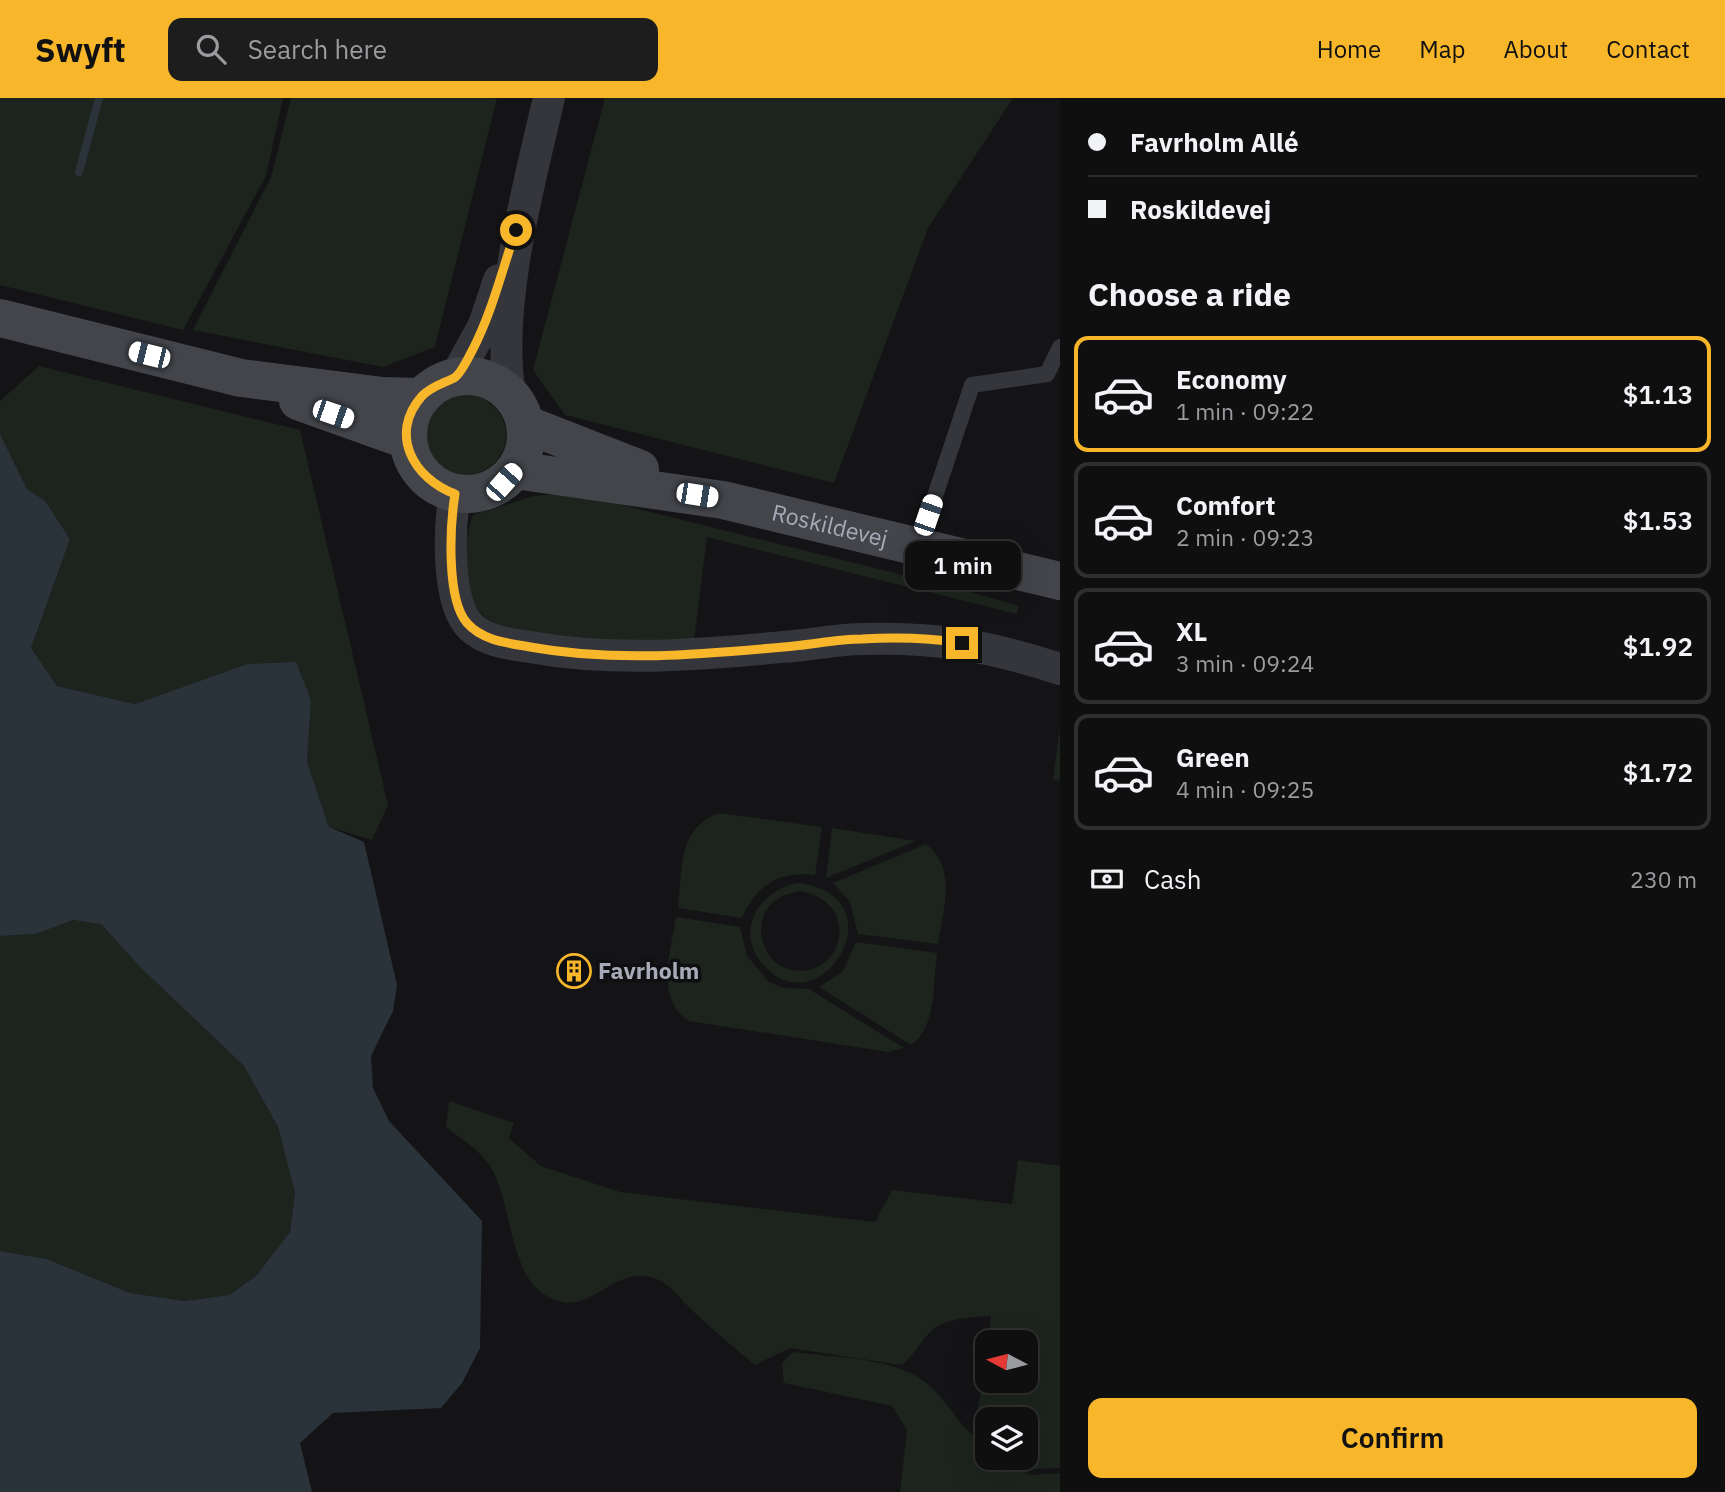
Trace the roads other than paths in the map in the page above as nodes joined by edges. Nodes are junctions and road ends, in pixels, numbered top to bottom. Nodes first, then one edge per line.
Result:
1 (549, 98) edge
2 (524, 206) junction
3 (0, 318) edge
4 (1060, 347) edge
5 (456, 377) junction
6 (241, 378) junction
7 (421, 397) junction
8 (518, 409) junction
9 (407, 440) junction
10 (515, 470) junction
11 (455, 494) junction
12 (723, 500) junction
13 (918, 547) junction
14 (1060, 581) edge
15 (1060, 669) edge

1 - 2 street
2 - 5 street
2 - 8 street
3 - 6 street
4 - 13 lane
5 - 7 street
5 - 8 street
6 - 7 street
6 - 9 street
7 - 9 street
8 - 10 street
8 - 12 street, Roskildevej
9 - 11 street
10 - 11 street
10 - 12 street, Roskildevej
11 - 15 street
12 - 13 street, Roskildevej
13 - 14 street, Roskildevej

